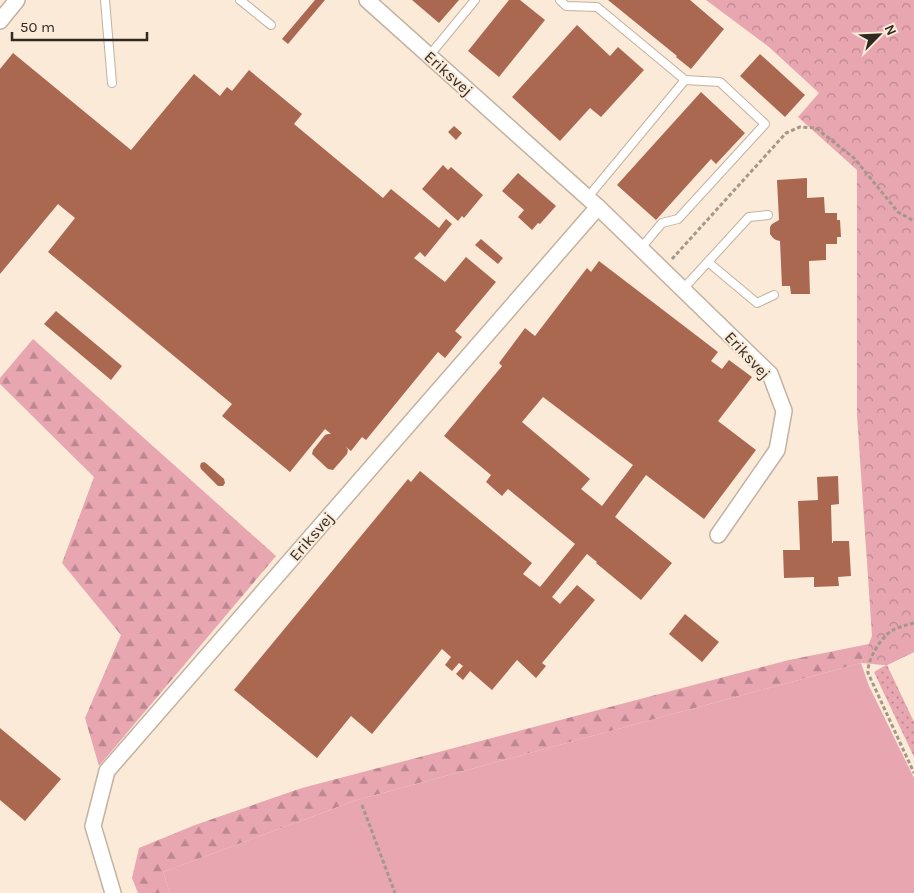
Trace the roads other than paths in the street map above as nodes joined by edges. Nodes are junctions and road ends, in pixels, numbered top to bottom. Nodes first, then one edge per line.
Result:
1 (17, 0) edge
2 (105, 0) edge
3 (240, 0) edge
4 (367, 0) edge
5 (475, 0) edge
6 (560, 0) edge
7 (0, 21) edge
8 (270, 25) dead end
9 (429, 56) junction
10 (685, 80) junction
11 (112, 83) dead end
12 (593, 202) junction
13 (768, 215) dead end
14 (641, 248) junction
15 (708, 262) junction
16 (683, 288) junction
17 (774, 295) dead end
18 (718, 535) dead end
19 (113, 893) edge

1 - 7 street
2 - 11 lane
3 - 8 lane
4 - 9 street, Eriksvej
5 - 9 lane
6 - 10 lane
9 - 12 street, Eriksvej
10 - 12 lane
10 - 14 lane
12 - 14 street, Eriksvej
12 - 19 street, Eriksvej
13 - 15 lane
14 - 16 street, Eriksvej
15 - 16 lane
15 - 17 lane
16 - 18 street, Eriksvej

